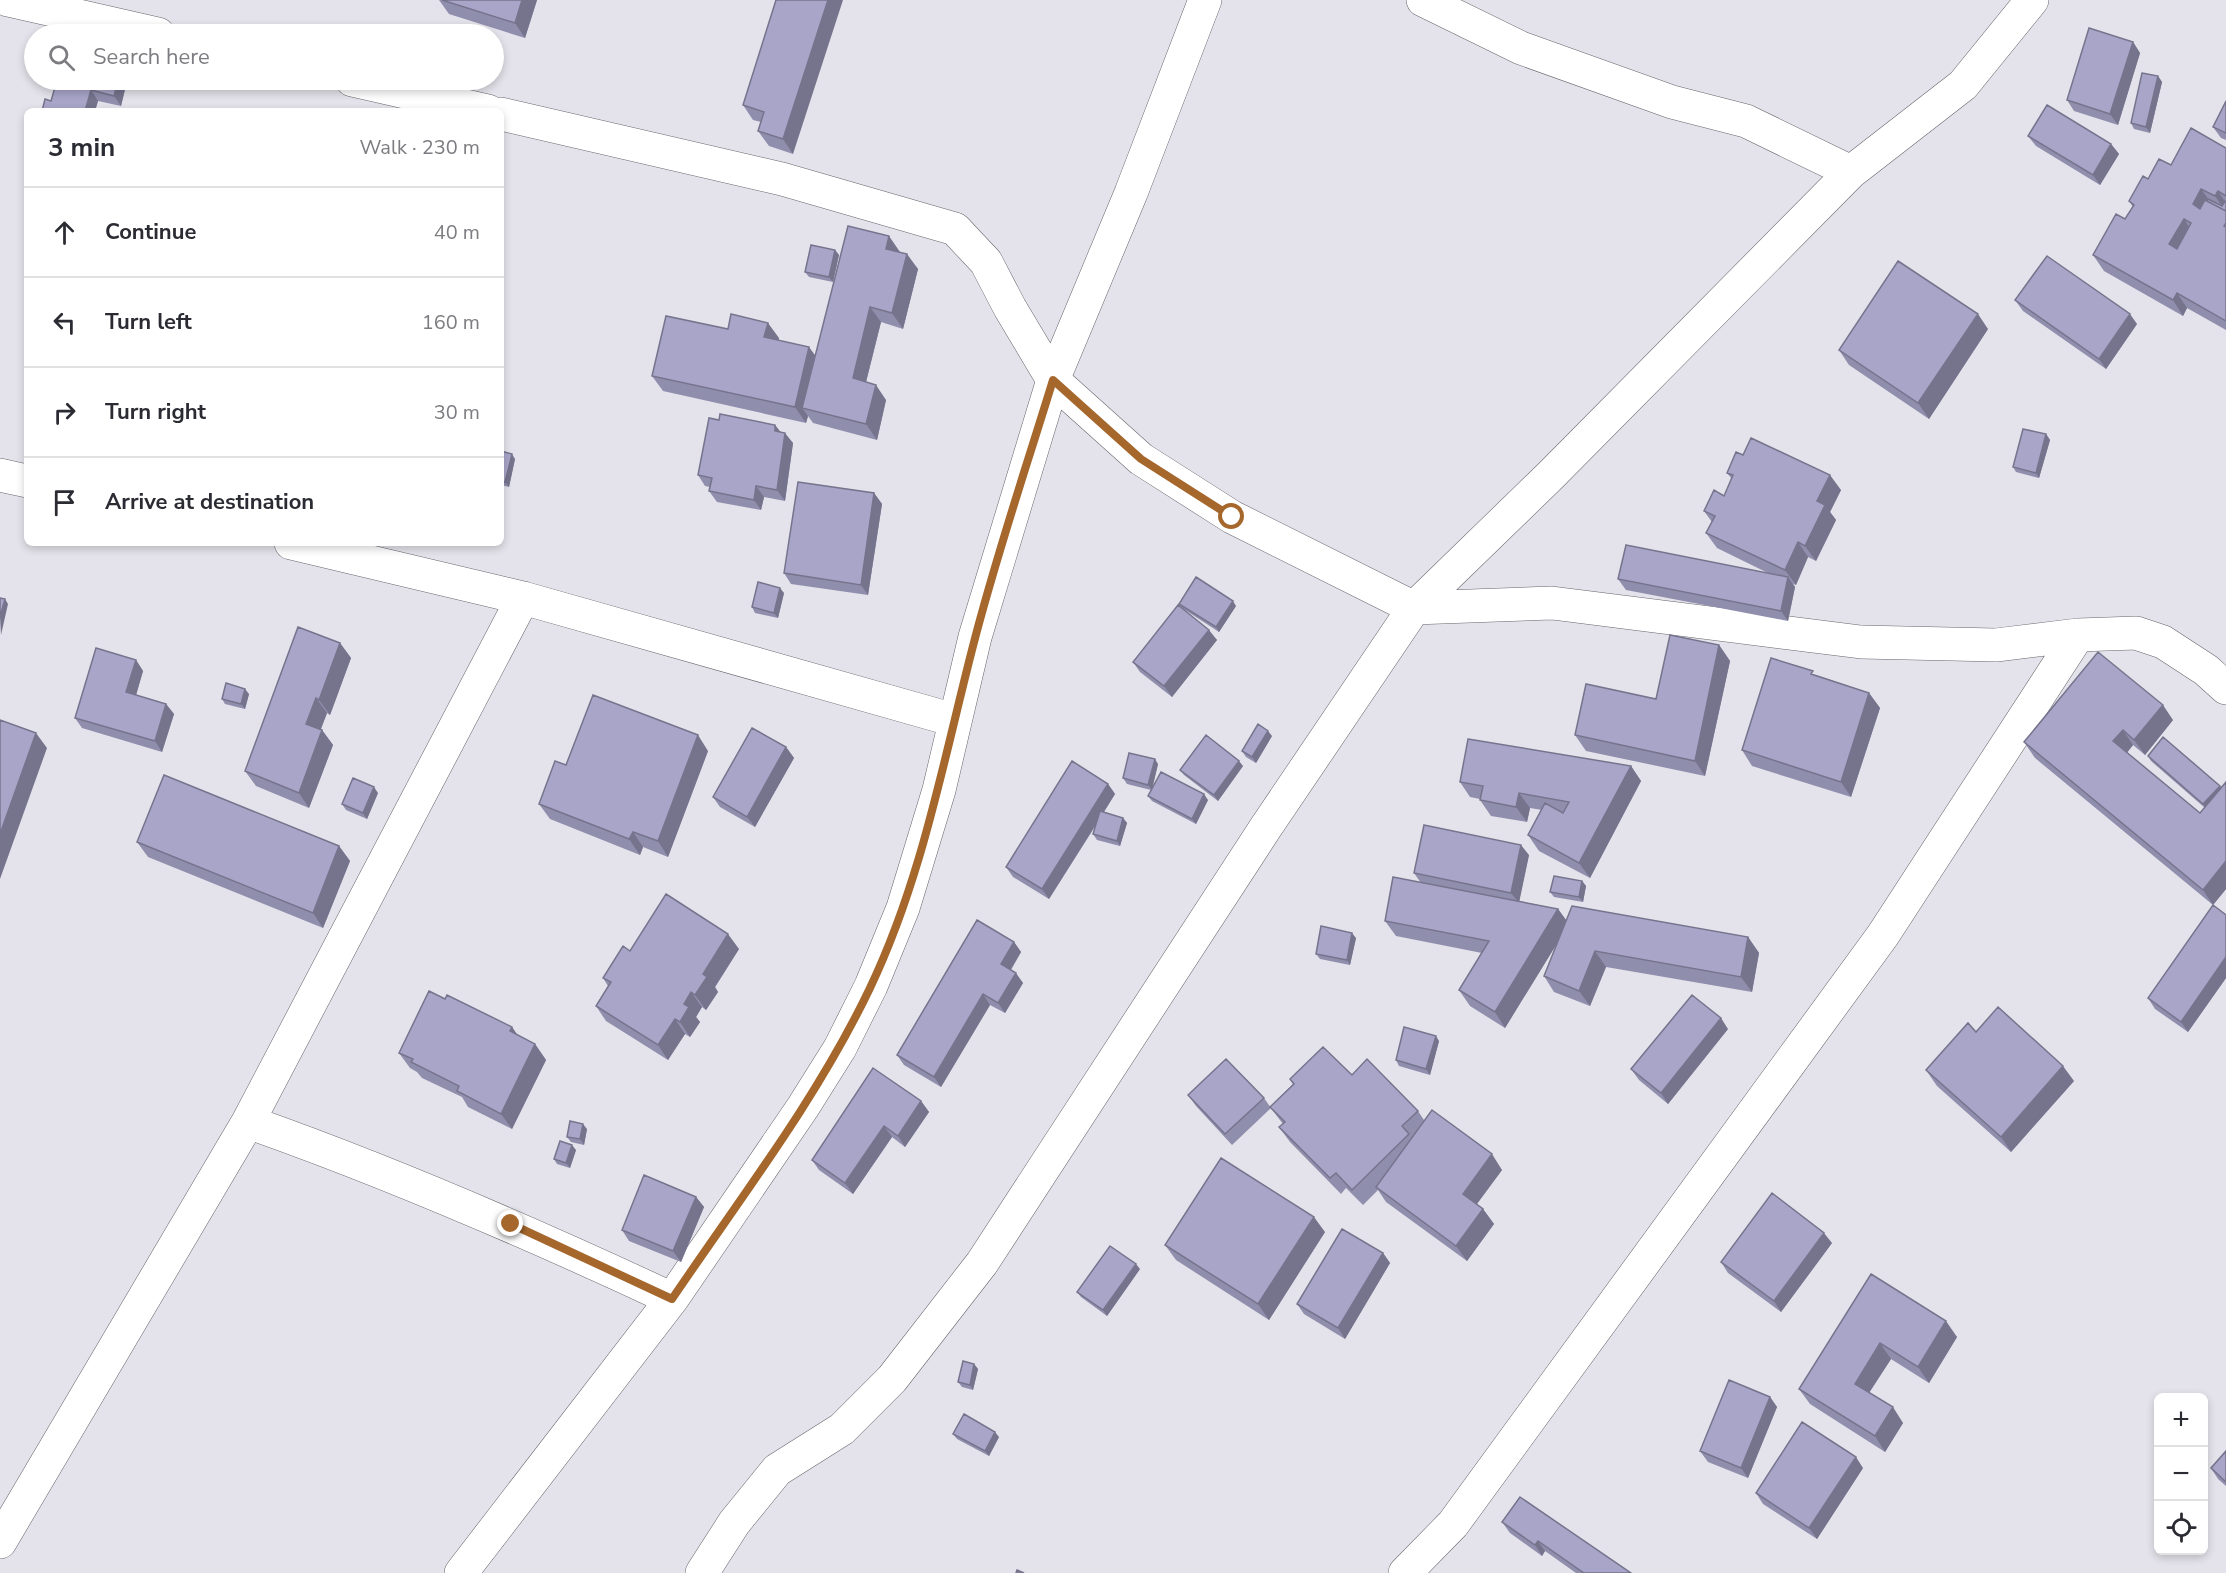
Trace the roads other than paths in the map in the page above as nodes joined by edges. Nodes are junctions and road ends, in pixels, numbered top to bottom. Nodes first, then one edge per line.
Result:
1 (8, 0) edge
2 (1204, 0) edge
3 (1423, 0) edge
4 (2032, 0) edge
5 (114, 24) edge
6 (0, 28) edge
7 (396, 90) edge
8 (475, 108) edge
9 (504, 115) edge
10 (1851, 172) junction
11 (1053, 380) junction
12 (0, 476) edge
13 (24, 480) edge
14 (304, 546) edge
15 (523, 598) junction
16 (1414, 608) junction
17 (2078, 635) junction
18 (2226, 688) edge
19 (954, 720) junction
20 (248, 1122) junction
21 (672, 1299) junction
22 (0, 1542) edge
23 (461, 1573) edge
24 (702, 1573) edge
25 (1405, 1573) edge

1 - 5 street
1 - 6 street
2 - 11 street
3 - 10 street
4 - 10 street
7 - 8 street
9 - 11 street
10 - 16 street
11 - 16 street
11 - 19 street
12 - 13 street
14 - 15 street
15 - 19 street
15 - 20 street
16 - 17 street
16 - 24 street
17 - 18 street
17 - 25 street
19 - 21 street
20 - 21 street
20 - 22 street
21 - 23 street

